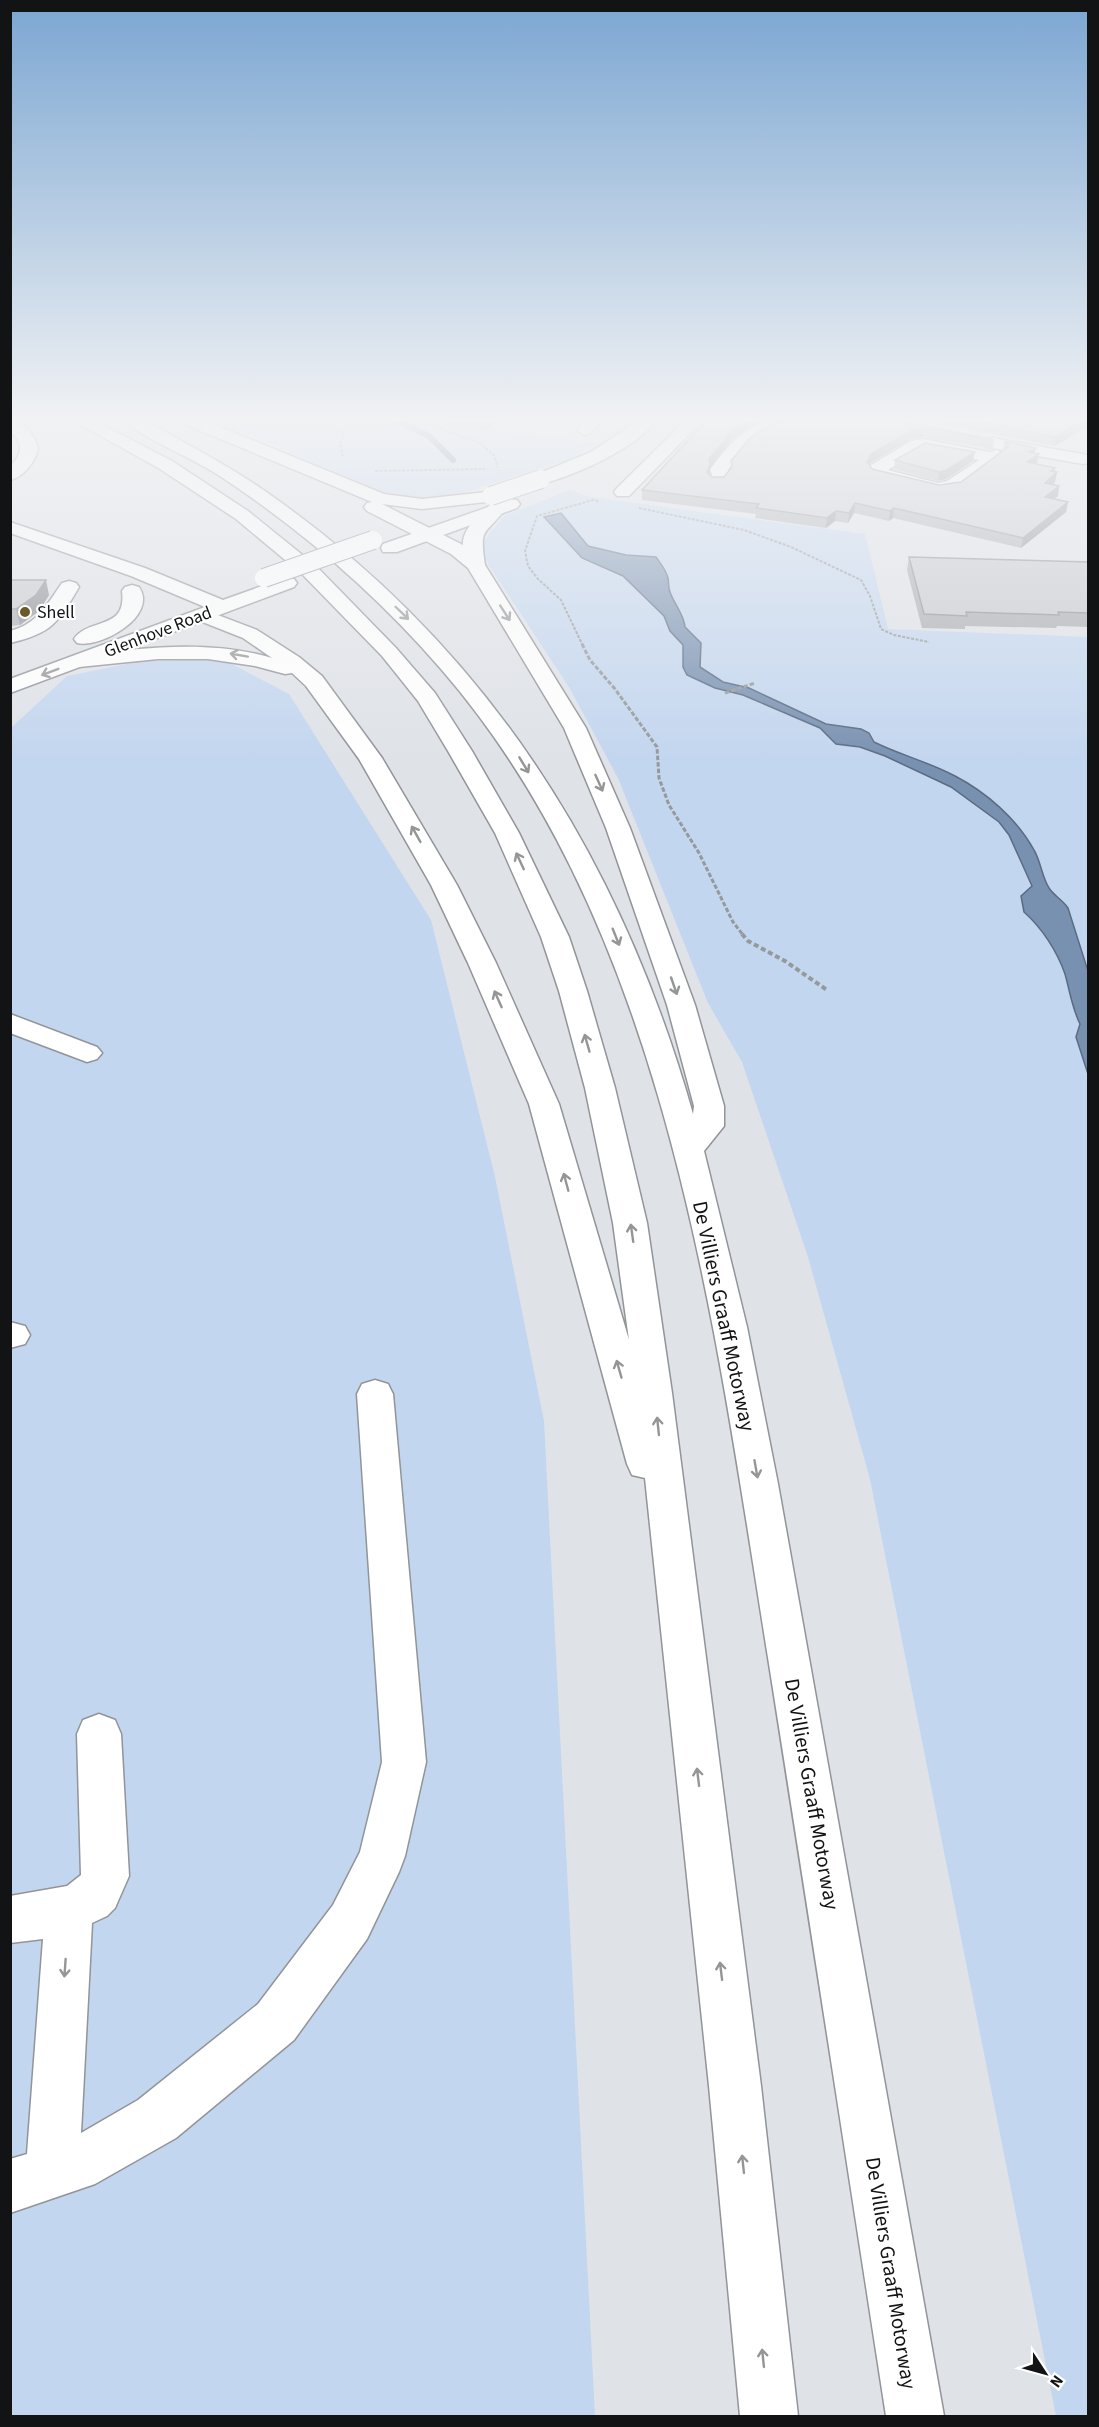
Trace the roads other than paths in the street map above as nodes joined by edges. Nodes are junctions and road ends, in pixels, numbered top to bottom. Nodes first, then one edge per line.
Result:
1 (31, 535) edge
2 (267, 535) edge
3 (316, 535) edge
4 (404, 535) edge
5 (429, 535) edge
6 (474, 535) edge
7 (381, 544) junction
8 (10, 545) edge
9 (475, 565) junction
10 (94, 577) dead end
11 (69, 587) dead end
12 (211, 607) junction
13 (182, 608) junction
14 (10, 637) edge
15 (76, 654) junction
16 (10, 671) edge
17 (315, 681) junction
18 (10, 687) edge
19 (10, 1023) edge
20 (87, 1053) dead end
21 (687, 1150) junction
22 (375, 1394) dead end
23 (681, 1630) junction
24 (99, 1734) dead end
25 (69, 1910) junction
26 (10, 1920) edge
27 (31, 2180) edge
28 (769, 2416) edge
29 (915, 2416) edge

1 - 12 main road
23 -> 2 main road
3 -> 21 main road, De Villiers Graaff Motorway
4 - 7 main road, Glenhove Road
5 - 9 main road
6 - 9 main road
7 - 12 main road, Glenhove Road
7 - 12 main road, Glenhove Road, bridge
8 - 10 main road
9 -> 21 main road
11 - 14 main road
12 - 13 main road, Glenhove Road
12 - 15 main road, Glenhove Road
12 - 17 main road
13 - 15 main road, Glenhove Road
13 - 15 main road
15 - 16 main road, Glenhove Road
17 -> 15 main road
15 -> 18 main road, Glenhove Road
23 -> 17 main road
19 - 20 main road
21 -> 29 main road, De Villiers Graaff Motorway
22 - 27 main road
28 -> 23 main road
24 - 25 main road
25 - 26 main road
25 -> 27 main road

